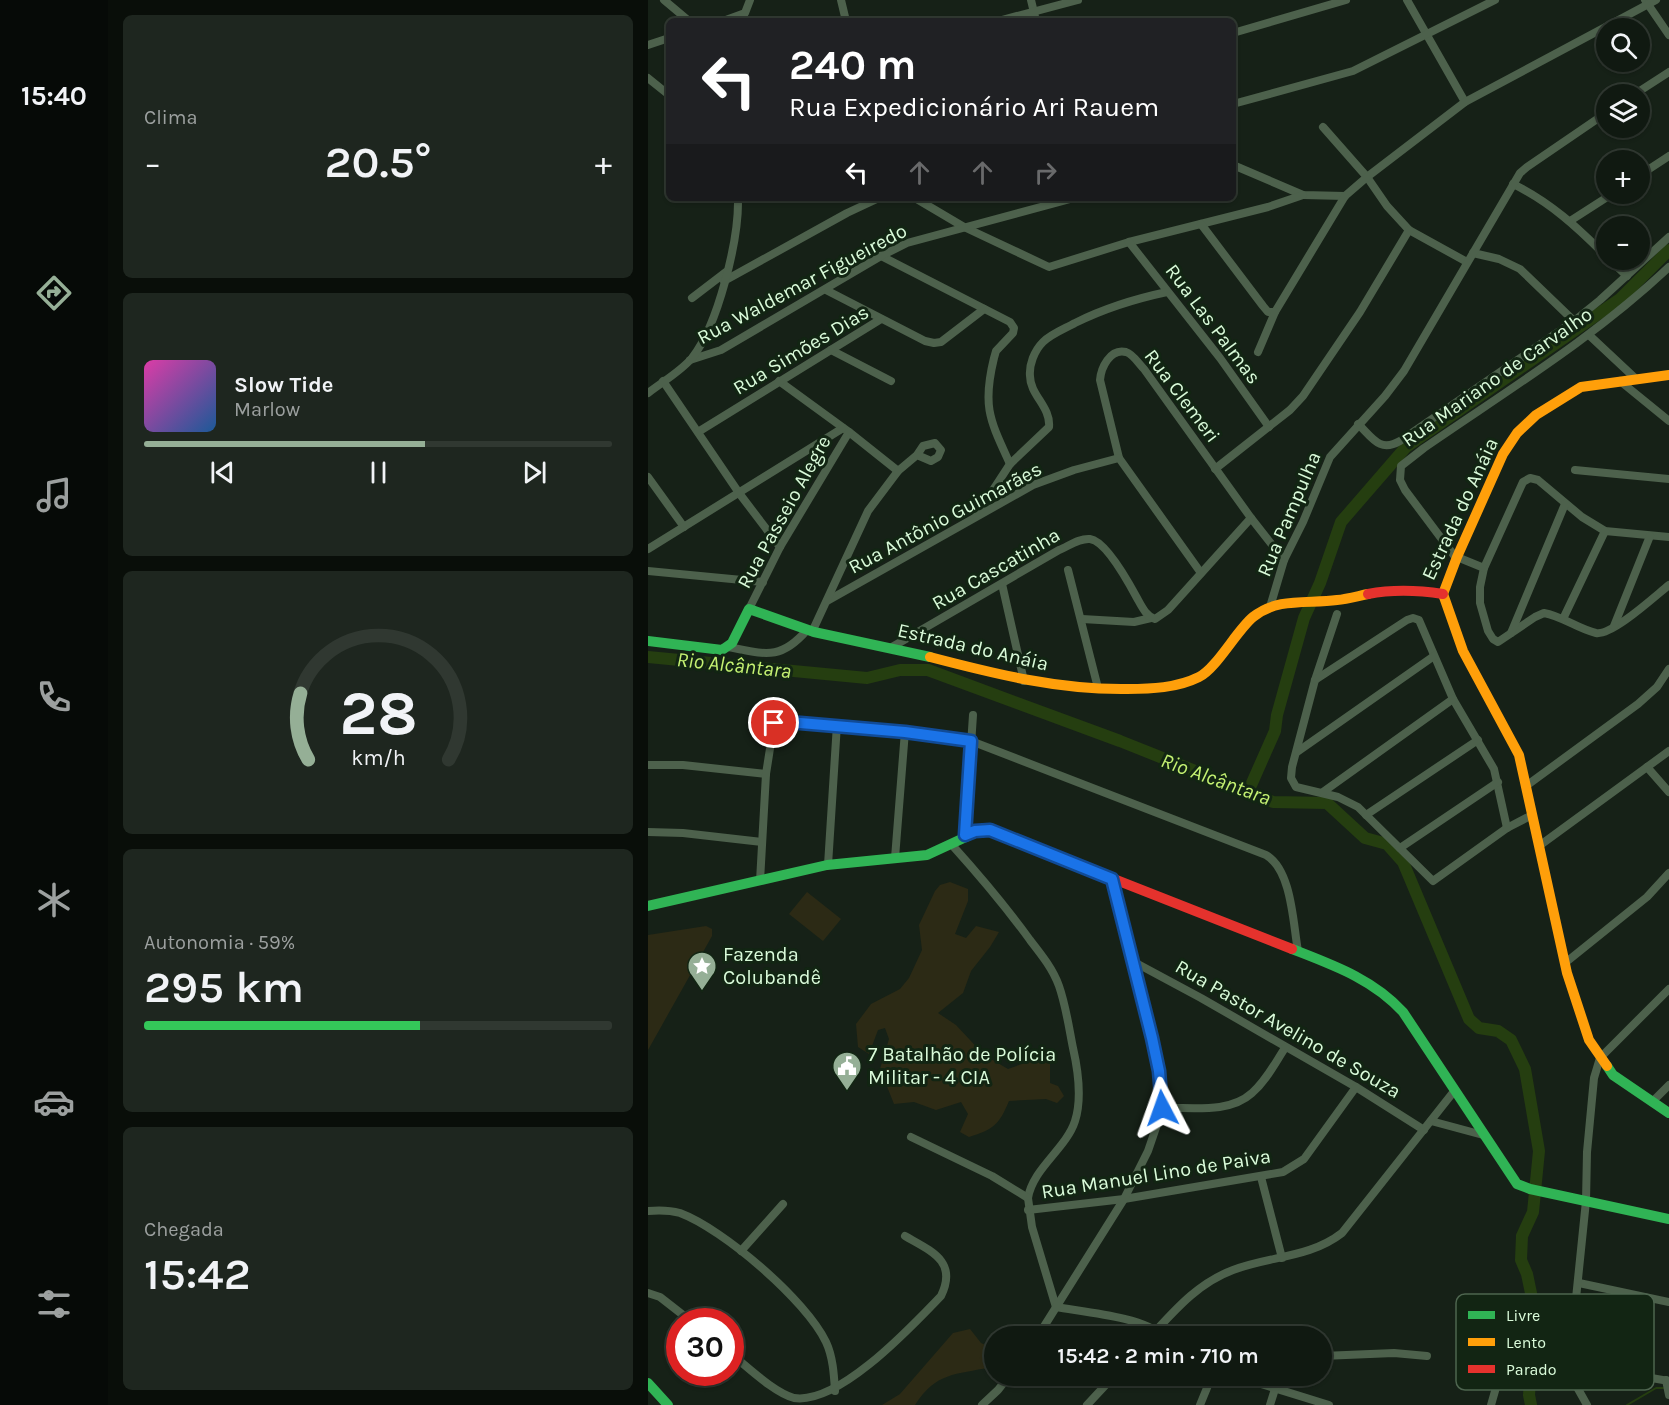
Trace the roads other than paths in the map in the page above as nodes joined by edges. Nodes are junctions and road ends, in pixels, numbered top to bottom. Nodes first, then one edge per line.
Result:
1 (664, 0) edge
2 (750, 0) edge
3 (841, 0) edge
4 (1031, 0) edge
5 (1078, 0) edge
6 (1346, 0) edge
7 (1407, 0) edge
8 (1495, 0) edge
9 (1656, 0) edge
10 (1647, 2) edge
11 (1033, 12) junction
12 (685, 18) edge
13 (731, 18) edge
14 (845, 18) edge
15 (1010, 18) edge
16 (1035, 18) edge
17 (1236, 32) edge
18 (1428, 35) junction
19 (1669, 35) edge
20 (666, 39) edge
21 (648, 45) edge
22 (1669, 72) edge
23 (648, 78) edge
24 (1650, 84) edge
25 (666, 93) edge
26 (1465, 102) junction
27 (1236, 103) edge
28 (1596, 120) edge
29 (1323, 127) dead end
30 (1669, 156) edge
31 (1236, 166) edge
32 (1650, 169) edge
33 (1367, 177) junction
34 (1513, 184) junction
35 (1303, 195) junction
36 (1345, 196) junction
37 (738, 201) edge
38 (873, 201) edge
39 (920, 201) edge
40 (1063, 201) edge
41 (1596, 204) edge
42 (1570, 221) junction
43 (1201, 224) junction
44 (964, 227) junction
45 (1409, 230) junction
46 (1669, 237) edge
47 (1130, 242) junction
48 (1596, 246) edge
49 (1473, 253) junction
50 (881, 256) junction
51 (1467, 262) junction
52 (1669, 267) edge
53 (1621, 270) edge
54 (726, 272) junction
55 (1627, 276) junction
56 (724, 281) junction
57 (826, 290) junction
58 (1167, 292) junction
59 (692, 298) dead end
60 (984, 309) junction
61 (1276, 311) junction
62 (881, 319) junction
63 (1574, 321) junction
64 (1589, 335) junction
65 (831, 350) junction
66 (1258, 352) dead end
67 (690, 360) junction
68 (1669, 375) edge
69 (1635, 379) junction
70 (663, 381) junction
71 (779, 381) junction
72 (891, 381) dead end
73 (1620, 381) junction
74 (648, 393) edge
75 (1668, 419) edge
76 (1358, 423) junction
77 (1269, 428) junction
78 (846, 430) junction
79 (698, 432) junction
80 (916, 455) dead end
81 (1119, 458) junction
82 (1010, 464) junction
83 (1215, 469) junction
84 (1575, 470) dead end
85 (898, 471) junction
86 (648, 477) edge
87 (1669, 479) edge
88 (739, 493) junction
89 (1566, 504) junction
90 (974, 518) junction
91 (1251, 518) junction
92 (684, 527) junction
93 (1605, 531) junction
94 (1650, 536) junction
95 (1669, 537) edge
96 (780, 547) junction
97 (648, 549) edge
98 (1457, 557) junction
99 (1284, 560) junction
100 (1484, 568) junction
101 (1068, 570) dead end
102 (648, 571) edge
103 (1201, 573) junction
104 (763, 582) junction
105 (1002, 584) junction
106 (1669, 585) edge
107 (1443, 594) junction
108 (827, 601) junction
109 (1270, 607) junction
110 (749, 609) junction
111 (1337, 614) dead end
112 (1151, 618) junction
113 (1082, 619) junction
114 (1563, 619) junction
115 (1614, 627) junction
116 (810, 631) junction
117 (1510, 634) junction
118 (648, 641) edge
119 (728, 647) junction
120 (892, 647) junction
121 (1434, 657) junction
122 (1669, 669) edge
123 (1315, 680) junction
124 (1024, 681) junction
125 (1098, 688) junction
126 (1453, 699) junction
127 (973, 715) dead end
128 (837, 724) junction
129 (905, 732) junction
130 (1478, 740) junction
131 (971, 741) junction
132 (1669, 751) edge
133 (1297, 752) junction
134 (648, 765) edge
135 (1647, 767) junction
136 (766, 774) junction
137 (1498, 782) junction
138 (1526, 786) junction
139 (1323, 792) junction
140 (1669, 792) edge
141 (1366, 815) junction
142 (1532, 815) junction
143 (1508, 828) junction
144 (648, 832) edge
145 (965, 835) junction
146 (762, 842) junction
147 (952, 845) junction
148 (1539, 846) junction
149 (1401, 848) junction
150 (895, 858) junction
151 (828, 865) junction
152 (1669, 873) edge
153 (1112, 879) junction
154 (760, 881) junction
155 (648, 906) edge
156 (1298, 951) junction
157 (1134, 962) junction
158 (1565, 963) junction
159 (1669, 989) edge
160 (1285, 1048) junction
161 (1600, 1058) junction
162 (1669, 1085) edge
163 (1356, 1087) junction
164 (1455, 1090) junction
165 (1652, 1102) junction
166 (1162, 1108) junction
167 (1669, 1113) edge
168 (1431, 1121) junction
169 (1424, 1130) junction
170 (1483, 1135) junction
171 (911, 1137) dead end
172 (1261, 1177) junction
173 (1028, 1197) junction
174 (1124, 1199) junction
175 (1586, 1201) junction
176 (783, 1204) dead end
177 (1028, 1210) junction
178 (648, 1211) edge
179 (1669, 1219) edge
180 (905, 1236) dead end
181 (741, 1251) junction
182 (1282, 1258) junction
183 (1579, 1283) junction
184 (648, 1293) edge
185 (1578, 1294) edge
186 (1631, 1294) edge
187 (1654, 1299) edge
188 (1669, 1302) edge
189 (1056, 1307) junction
190 (674, 1308) edge
191 (1044, 1326) edge
192 (1140, 1326) edge
193 (1161, 1326) edge
194 (1332, 1356) edge
195 (1427, 1356) dead end
196 (744, 1364) edge
197 (1668, 1380) edge
198 (648, 1383) edge
199 (1001, 1386) edge
200 (1105, 1386) edge
201 (1208, 1386) edge
202 (1266, 1386) edge
203 (1275, 1389) junction
204 (1495, 1390) edge
205 (1579, 1390) edge
206 (835, 1391) junction
207 (1669, 1395) edge
208 (668, 1405) edge
209 (982, 1405) edge
210 (1087, 1405) edge
211 (1200, 1405) edge
212 (1270, 1405) edge
213 (1329, 1405) edge
214 (1491, 1405) edge
215 (1587, 1405) edge

1 - 12 street
2 - 13 street
3 - 14 street
4 - 11 street
5 - 11 street
6 - 17 street
7 - 18 street
8 - 18 street
9 - 10 street
10 - 19 street
10 - 26 street
11 - 15 street
11 - 16 street
18 - 26 street
18 - 27 street
20 - 21 street
22 - 24 street
23 - 25 street
26 - 33 street
28 - 34 street, Rua Pampulha
29 - 33 street
30 - 32 street
31 - 35 street
33 - 36 street
33 - 45 street
34 - 42 street
34 - 49 street, Rua Pampulha
35 - 36 street
35 - 43 street
36 - 61 street
37 - 54 street
38 - 56 street
39 - 44 street
40 - 44 street, Rua Waldemar Figueiredo
41 - 42 street
42 - 48 street
43 - 47 street
43 - 61 street
44 - 47 street
44 - 50 street, Rua Waldemar Figueiredo
45 - 51 street
45 - 77 street
46 - 55 street
47 - 58 street, Rua Las Palmas
49 - 51 street, Rua Pampulha
49 - 63 street
50 - 57 street, Rua Waldemar Figueiredo
50 - 60 street
51 - 76 street, Rua Pampulha
52 - 64 street, Rua Mariano de Carvalho
53 - 55 street
54 - 56 street
54 - 59 street
55 - 63 street
56 - 67 street
57 - 62 street
57 - 67 street, Rua Waldemar Figueiredo
58 - 77 street, Rua Las Palmas
58 - 82 street
60 - 62 street, Rua Simões Dias
60 - 82 street
61 - 66 street
62 - 65 street, Rua Simões Dias
63 - 76 street
64 - 69 street
64 - 98 street, Rua Mariano de Carvalho
65 - 71 street, Rua Simões Dias
65 - 72 street
67 - 70 street
68 - 69 street, Estrada do Anáia
69 - 73 street, Estrada do Anáia
70 - 74 street
70 - 79 street
71 - 78 street
71 - 79 street, Rua Simões Dias
73 - 75 street
73 - 98 street, Estrada do Anáia
76 - 99 street, Rua Pampulha
77 - 83 street
78 - 85 street
78 - 88 street
78 - 96 street, Rua Passeio Alegre
79 - 88 street
80 - 85 street
81 - 83 street, Rua Clemeri
81 - 90 street, Rua Antônio Guimarães
81 - 103 street
82 - 90 street
83 - 91 street, Rua Clemeri
84 - 87 street
85 - 108 street
86 - 92 street
88 - 92 street
88 - 96 street
89 - 93 street
89 - 100 street
89 - 117 street
90 - 108 street, Rua Antônio Guimarães
91 - 99 street, Rua Clemeri
91 - 103 street
92 - 97 street
93 - 94 street
93 - 114 street
94 - 95 street
94 - 115 street
96 - 104 street, Rua Passeio Alegre
98 - 100 street
98 - 107 street, Estrada do Anáia
99 - 109 street, Rua Pampulha
100 - 117 street
101 - 113 street
102 - 104 street
103 - 112 street
104 - 110 street, Rua Passeio Alegre
105 - 112 street, Rua Cascatinha
105 - 120 street, Rua Cascatinha
105 - 124 street
106 - 115 street
107 - 109 street, Estrada do Anáia
107 - 138 street
108 - 116 street
109 - 125 street, Estrada do Anáia
110 - 116 street, Estrada do Anáia
110 - 119 street
111 - 123 street
112 - 113 street
113 - 125 street
114 - 115 street
114 - 117 street
116 - 119 street
116 - 120 street, Estrada do Anáia
118 - 119 street
120 - 124 street, Estrada do Anáia
121 - 123 street
121 - 126 street
121 - 133 street
122 - 138 street
123 - 133 street
124 - 125 street, Estrada do Anáia
126 - 130 street
126 - 139 street
127 - 131 street
128 - 129 street
128 - 136 street
128 - 151 street
129 - 131 street
129 - 150 street
130 - 137 street
130 - 141 street
131 - 145 street
131 - 156 street
132 - 135 street
133 - 139 street
134 - 136 street
135 - 140 street
135 - 148 street
136 - 146 street
137 - 143 street
137 - 149 street
138 - 142 street
139 - 141 street
141 - 149 street
142 - 143 street
142 - 148 street
143 - 149 street
144 - 146 street
145 - 147 street
145 - 153 street
146 - 154 street
147 - 150 street
147 - 173 street
148 - 158 street
150 - 151 street
151 - 154 street
152 - 158 street
153 - 156 street
153 - 157 street
154 - 155 street
156 - 164 street
157 - 160 street, Rua Pastor Avelino de Souza
157 - 166 street
158 - 161 street
159 - 161 street
160 - 163 street, Rua Pastor Avelino de Souza
160 - 166 street
161 - 165 street
161 - 175 street
162 - 165 street
163 - 169 street, Rua Pastor Avelino de Souza
163 - 172 street, Rua Manuel Lino de Paiva
164 - 168 street
164 - 170 street
165 - 167 street
166 - 174 street
168 - 169 street
168 - 170 street
169 - 182 street
170 - 175 street
171 - 173 street
172 - 174 street, Rua Manuel Lino de Paiva
172 - 182 street
173 - 177 street
174 - 177 street, Rua Manuel Lino de Paiva
174 - 189 street
175 - 179 street
175 - 183 street
176 - 181 street
177 - 189 street
178 - 181 street
180 - 206 street
181 - 206 street
182 - 193 street
183 - 185 street
183 - 186 street
184 - 190 street
187 - 188 street
189 - 191 street
189 - 192 street
194 - 195 street
196 - 206 street
197 - 207 street
198 - 208 street
199 - 209 street
200 - 210 street
201 - 211 street
202 - 203 street
203 - 212 street
203 - 213 street
204 - 214 street
205 - 215 street

